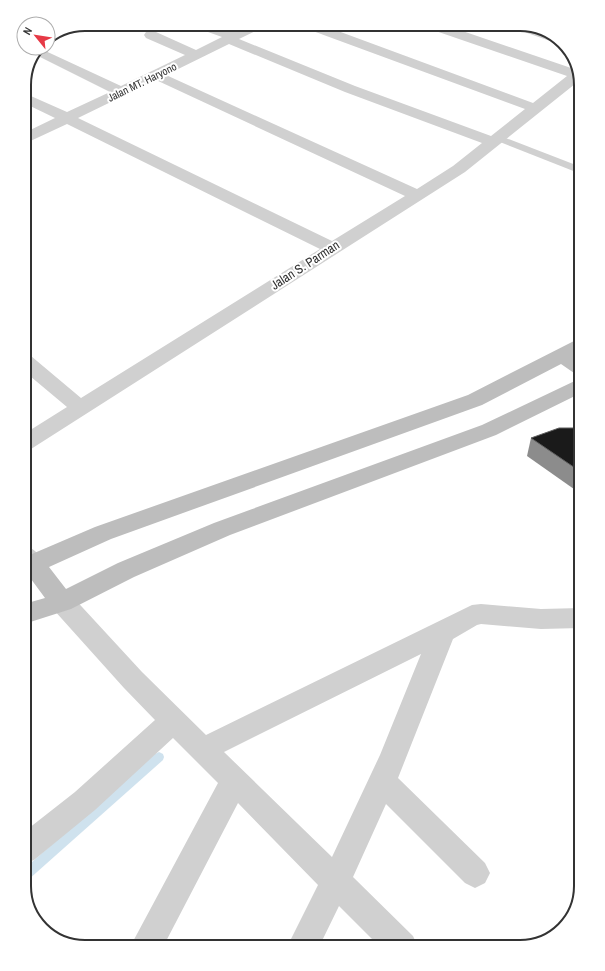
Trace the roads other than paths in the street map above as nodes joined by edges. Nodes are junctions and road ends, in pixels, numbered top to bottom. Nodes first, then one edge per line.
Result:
1 (216, 31) edge
2 (246, 31) edge
3 (326, 31) edge
4 (449, 31) edge
5 (150, 35) dead end
6 (232, 38) junction
7 (197, 55) junction
8 (48, 56) edge
9 (572, 73) edge
10 (156, 75) junction
11 (573, 78) edge
12 (122, 92) junction
13 (31, 100) edge
14 (534, 108) junction
15 (67, 118) junction
16 (31, 136) edge
17 (495, 140) junction
18 (574, 168) edge
19 (417, 195) junction
20 (332, 248) junction
21 (574, 349) edge
22 (562, 356) junction
23 (574, 364) edge
24 (31, 366) edge
25 (574, 388) edge
26 (80, 408) junction
27 (31, 440) edge
28 (31, 561) edge
29 (31, 567) edge
30 (62, 602) junction
31 (31, 612) edge
32 (574, 618) edge
33 (443, 632) junction
34 (174, 720) junction
35 (204, 749) junction
36 (382, 781) junction
37 (234, 782) junction
38 (31, 844) edge
39 (475, 874) dead end
40 (336, 882) junction
41 (150, 940) edge
42 (307, 940) edge
43 (395, 940) edge

1 - 6 street
2 - 6 street, Jalan MT. Haryono
3 - 14 street
4 - 9 street
5 - 7 street
6 - 7 street, Jalan MT. Haryono
6 - 17 street
7 - 10 street, Jalan MT. Haryono
8 - 12 street
10 - 12 street, Jalan MT. Haryono
10 - 19 street
11 - 14 street, Jalan S. Parman
12 - 15 street, Jalan MT. Haryono
13 - 15 street
14 - 17 street, Jalan S. Parman
15 - 16 street, Jalan MT. Haryono
15 - 20 street
17 - 18 lane
17 - 19 street, Jalan S. Parman
19 - 20 street, Jalan S. Parman
20 - 26 street, Jalan S. Parman
21 - 22 street
22 - 23 street
22 - 28 street
24 - 26 street
25 - 30 street
26 - 27 street, Jalan S. Parman
29 - 30 street
30 - 31 street
30 - 34 street
32 - 33 street
33 - 35 street
33 - 36 street
34 - 35 street
34 - 38 street
35 - 37 street
36 - 39 street
36 - 40 street
37 - 40 street
37 - 41 street
40 - 42 street
40 - 43 street

